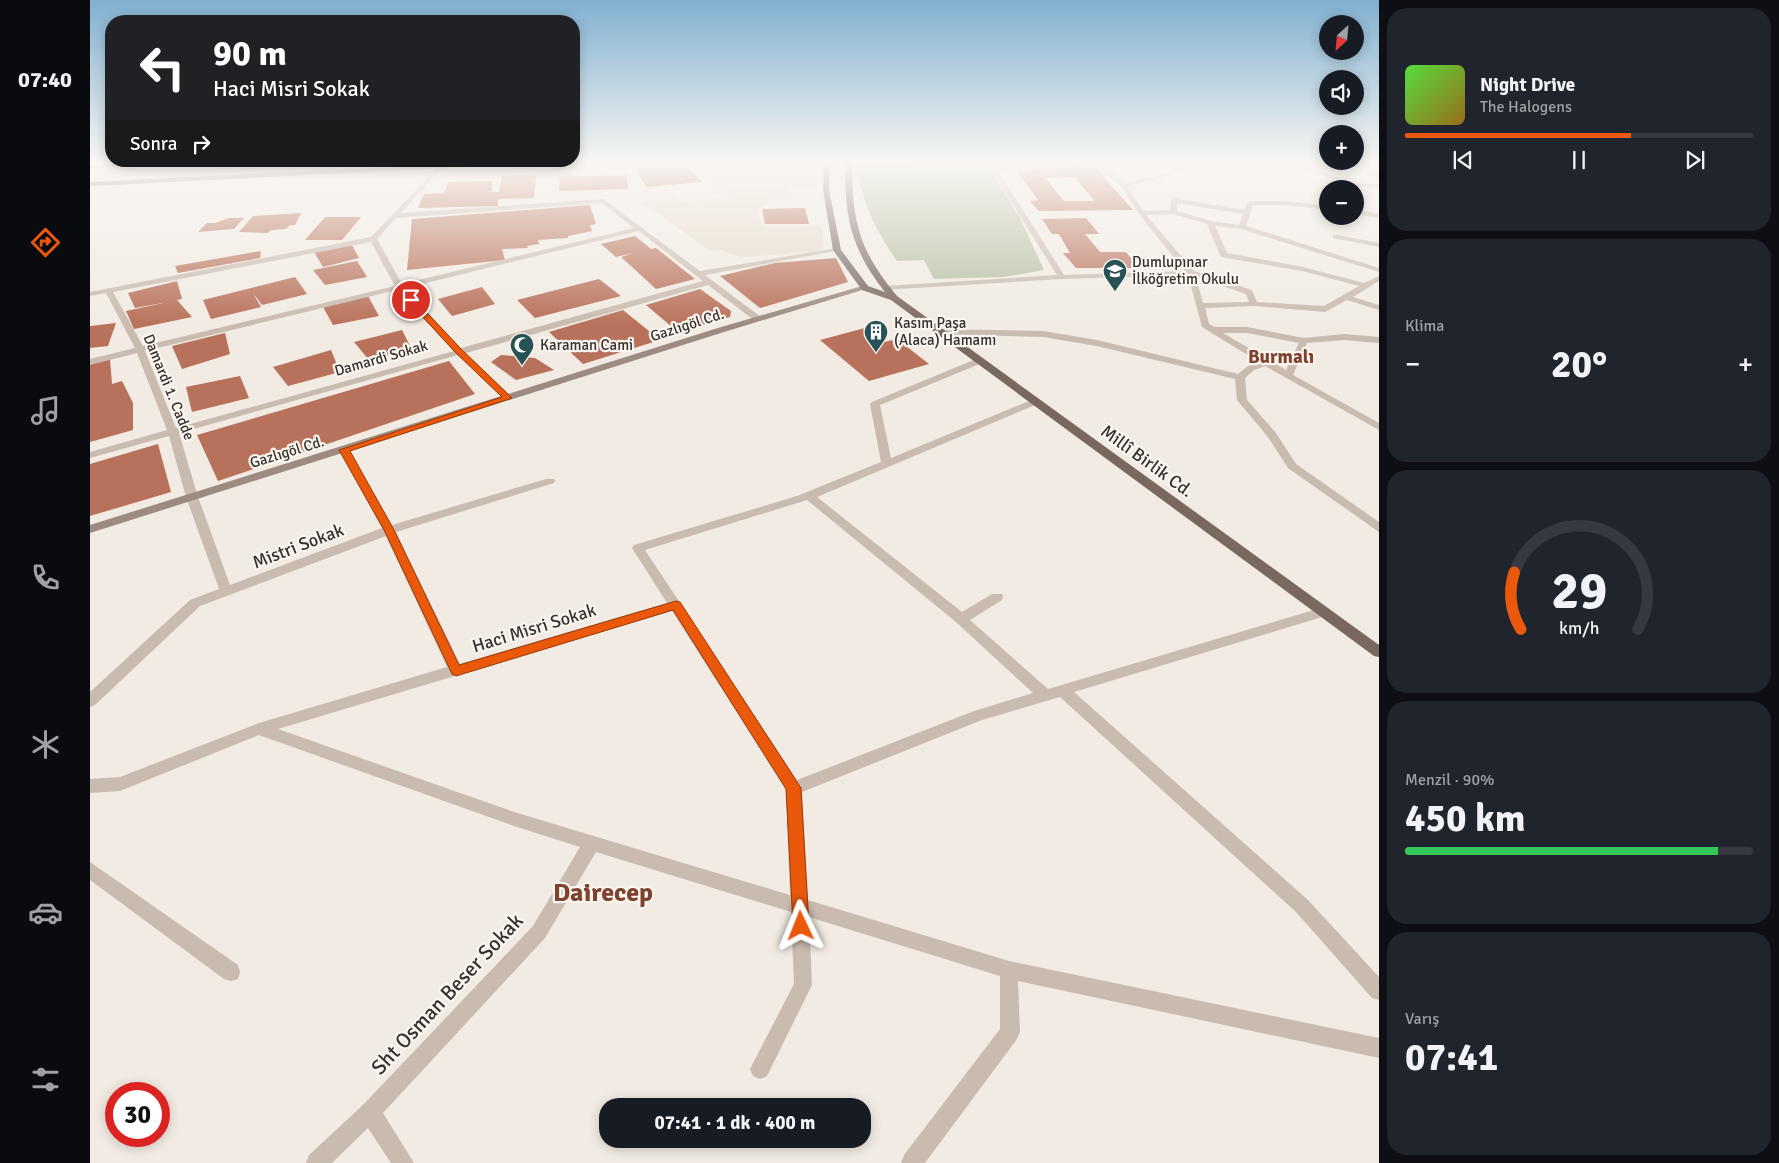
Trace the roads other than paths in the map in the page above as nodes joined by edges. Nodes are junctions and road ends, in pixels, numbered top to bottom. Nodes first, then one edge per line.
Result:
1 (393, 217) edge
2 (625, 217) edge
3 (831, 217) edge
4 (849, 217) edge
5 (1024, 217) edge
6 (1145, 217) edge
7 (1193, 217) edge
8 (1245, 217) edge
9 (1210, 222) junction
10 (1242, 227) junction
11 (640, 229) junction
12 (1336, 236) dead end
13 (373, 239) junction
14 (1379, 245) edge
15 (837, 250) junction
16 (1379, 270) edge
17 (1191, 273) junction
18 (698, 274) junction
19 (1062, 277) junction
20 (1379, 278) edge
21 (709, 282) junction
22 (1366, 286) junction
23 (400, 288) junction
24 (865, 288) junction
25 (885, 288) junction
26 (109, 290) junction
27 (90, 294) edge
28 (1346, 297) junction
29 (894, 298) junction
30 (1254, 304) junction
31 (1201, 306) junction
32 (1379, 308) edge
33 (758, 319) junction
34 (1214, 330) junction
35 (937, 332) junction
36 (1379, 340) edge
37 (1304, 341) junction
38 (140, 349) junction
39 (458, 350) junction
40 (90, 362) edge
41 (979, 362) junction
42 (1266, 363) junction
43 (1289, 374) junction
44 (1240, 377) junction
45 (508, 398) junction
46 (1037, 402) junction
47 (1379, 427) edge
48 (173, 432) junction
49 (344, 450) junction
50 (90, 455) edge
51 (887, 463) junction
52 (550, 481) dead end
53 (809, 496) junction
54 (192, 497) junction
55 (1379, 528) edge
56 (90, 529) edge
57 (389, 530) junction
58 (226, 591) junction
59 (997, 597) dead end
60 (676, 605) junction
61 (1324, 612) junction
62 (961, 619) junction
63 (1379, 652) edge
64 (456, 671) junction
65 (1062, 690) junction
66 (1045, 695) junction
67 (90, 701) edge
68 (259, 729) junction
69 (90, 786) edge
70 (794, 788) junction
71 (592, 843) junction
72 (90, 870) edge
73 (800, 906) junction
74 (1009, 970) junction
75 (231, 972) dead end
76 (1379, 990) edge
77 (1379, 1048) edge
78 (760, 1069) dead end
79 (370, 1112) junction
80 (318, 1163) edge
81 (403, 1163) edge
82 (912, 1163) edge

1 - 13 street
2 - 11 street
3 - 15 main road
4 - 25 main road, Millî Birlik Cd.
5 - 19 street
6 - 17 street
7 - 9 street
8 - 10 street
9 - 10 street
9 - 22 street
10 - 16 street
11 - 18 street
11 - 23 street
12 - 14 street
13 - 23 street
13 - 26 street
15 - 18 street
15 - 24 main road
17 - 19 street
17 - 30 street
17 - 31 street
18 - 21 street
19 - 25 street
20 - 22 street
21 - 33 street
21 - 39 street, Damardi Sokak
22 - 28 street
23 - 38 street
23 - 39 street
24 - 25 main road
24 - 29 main road, Millî Birlik Cd.
24 - 33 street, Gazlıgöl Cd.
25 - 29 main road, Millî Birlik Cd.
26 - 27 street
26 - 38 street, Damardi 1. Cadde
28 - 30 street
28 - 32 street
29 - 35 main road, Millî Birlik Cd.
30 - 31 street
31 - 34 street
33 - 45 street, Gazlıgöl Cd.
34 - 37 street
34 - 42 street
35 - 41 main road, Millî Birlik Cd.
35 - 44 street
36 - 37 street
37 - 43 street
38 - 40 street
38 - 48 street, Damardi 1. Cadde
39 - 45 street
39 - 48 street, Damardi Sokak
41 - 46 main road, Millî Birlik Cd.
41 - 51 street
42 - 43 street
42 - 44 street
43 - 47 street
44 - 55 street
45 - 49 street, Gazlıgöl Cd.
46 - 51 street
46 - 61 main road, Millî Birlik Cd.
48 - 50 street, Damardi Sokak
48 - 54 street, Damardi 1. Cadde
49 - 54 street, Gazlıgöl Cd.
49 - 57 street
51 - 53 street
52 - 57 street, Mistri Sokak
53 - 60 street
53 - 62 street
54 - 56 street, Gazlıgöl Cd.
54 - 58 street, Damardi 1. Cadde
57 - 58 street, Mistri Sokak
57 - 64 street
58 - 67 street, Mistri Sokak
59 - 62 street
60 - 64 street, Haci Misri Sokak
60 - 70 street
61 - 63 main road, Millî Birlik Cd.
61 - 65 street
62 - 66 street
64 - 68 street, Haci Misri Sokak
65 - 66 street
65 - 76 street
66 - 70 street
68 - 69 street, Haci Misri Sokak
68 - 71 street
70 - 73 street
71 - 73 street
71 - 79 street, Sht Osman Beser Sokak
72 - 75 street
73 - 74 street
73 - 78 street
74 - 77 street
74 - 82 street
79 - 80 street, Sht Osman Beser Sokak
79 - 81 street

